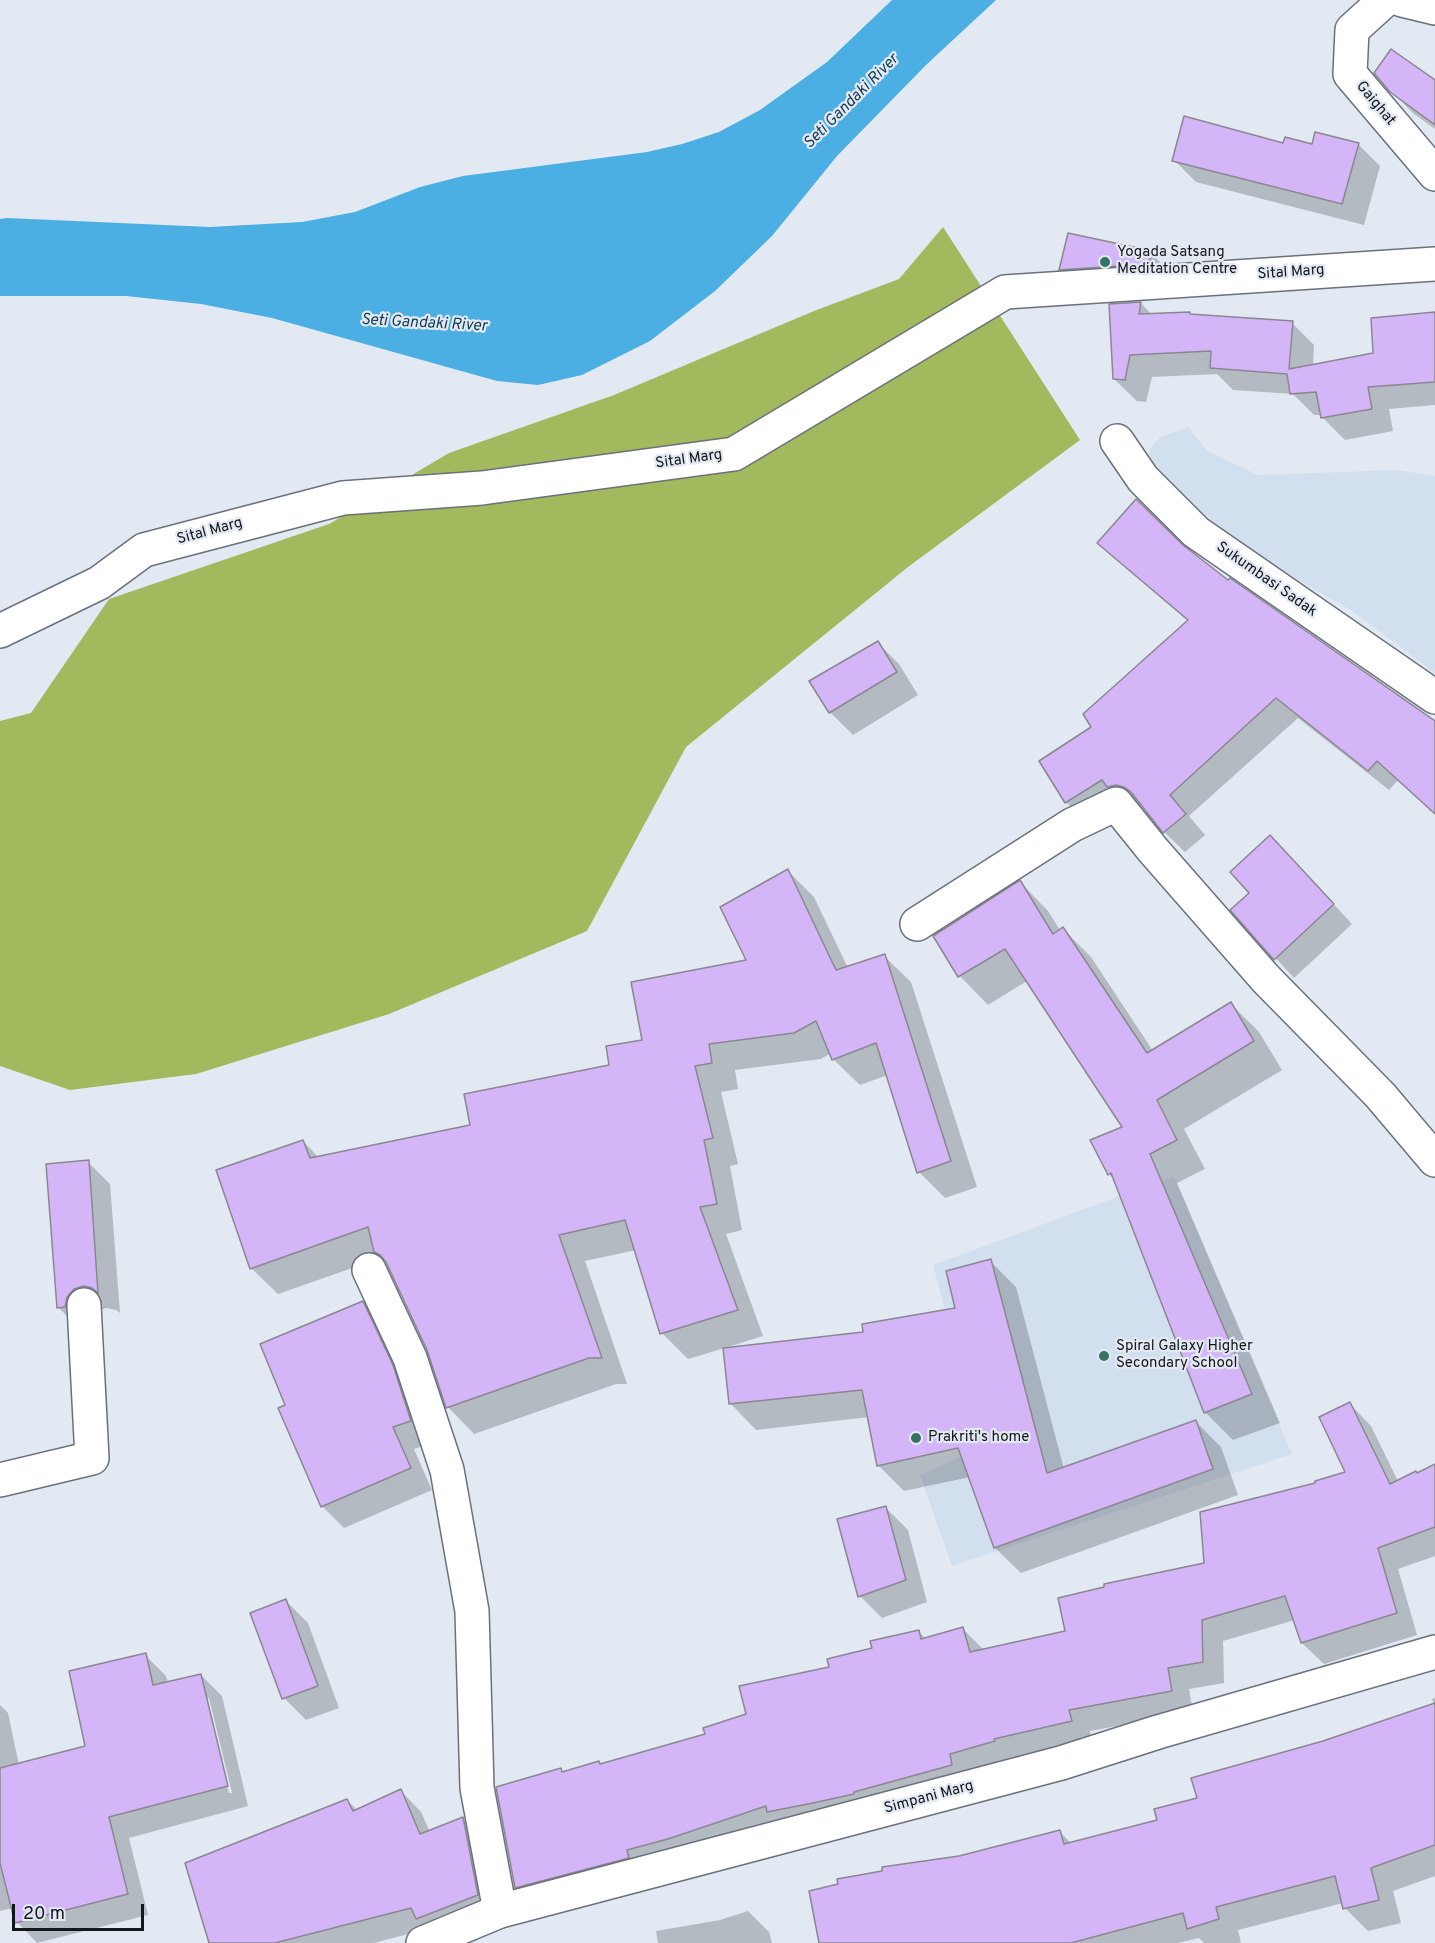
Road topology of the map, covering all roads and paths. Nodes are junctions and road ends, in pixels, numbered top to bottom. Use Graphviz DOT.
graph roads {
  1 [pos="1385,0"];
  2 [pos="1402,0"];
  3 [pos="1435,8"];
  4 [pos="1435,174"];
  5 [pos="1435,264"];
  6 [pos="1117,441"];
  7 [pos="0,631"];
  8 [pos="1435,697"];
  9 [pos="917,924"];
  10 [pos="1435,1160"];
  11 [pos="369,1270"];
  12 [pos="84,1305"];
  13 [pos="0,1480"];
  14 [pos="1435,1652"];
  15 [pos="500,1911"];
  16 [pos="423,1943"];
  1 -- 4 [label="street, Gaighat"];
  2 -- 3 [label="street"];
  5 -- 7 [label="street, Sital Marg"];
  6 -- 8 [label="street, Sukumbasi Sadak"];
  9 -- 10 [label="street"];
  11 -- 15 [label="street"];
  12 -- 13 [label="street"];
  14 -- 15 [label="street, Simpani Marg"];
  15 -- 16 [label="street, Simpani Marg"];
}
